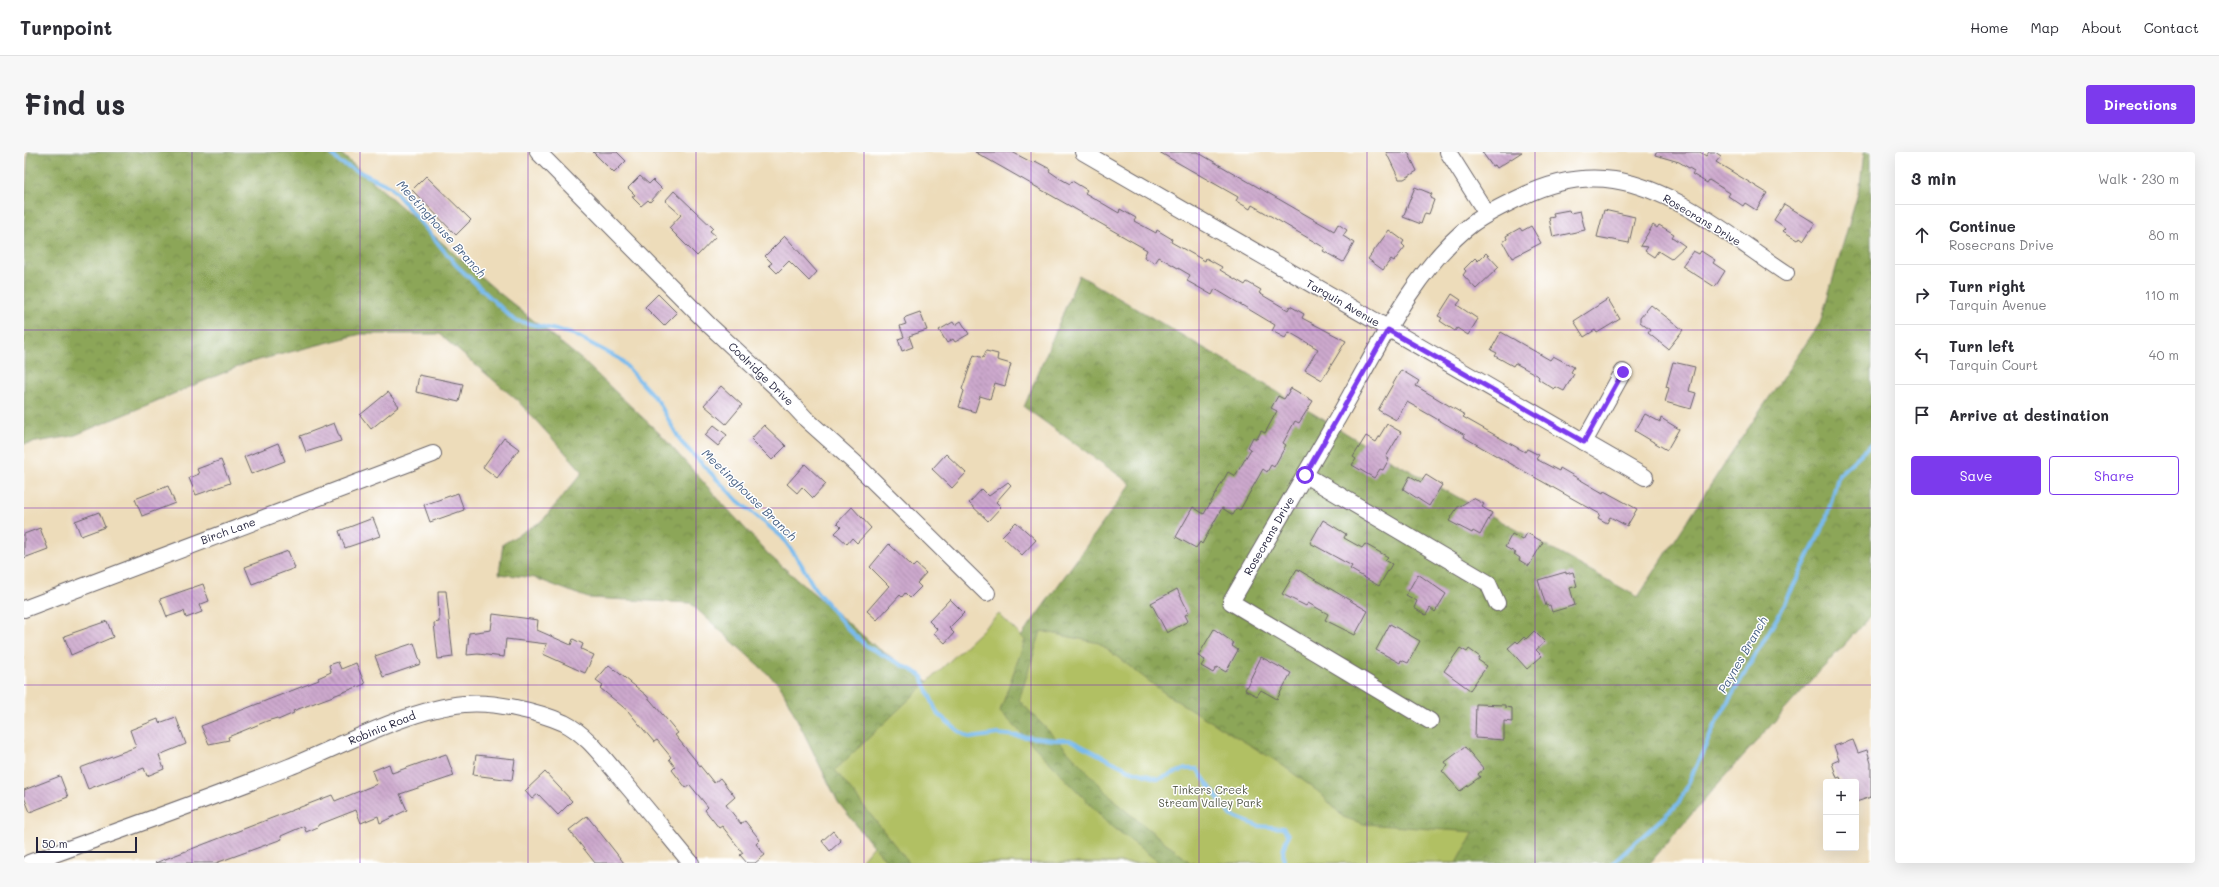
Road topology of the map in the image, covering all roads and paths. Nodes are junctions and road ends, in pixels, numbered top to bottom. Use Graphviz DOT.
graph roads {
  1 [pos="538,152"];
  2 [pos="1082,152"];
  3 [pos="1448,152"];
  4 [pos="1487,214"];
  5 [pos="1786,273"];
  6 [pos="1388,330"];
  7 [pos="1623,372"];
  8 [pos="1584,442"];
  9 [pos="433,454"];
  10 [pos="1305,475"];
  11 [pos="1645,477"];
  12 [pos="987,593"];
  13 [pos="1497,603"];
  14 [pos="24,609"];
  15 [pos="1430,721"];
  16 [pos="30,863"];
  17 [pos="691,863"];
  1 -- 12 [label="street, Coolridge Drive"];
  2 -- 6 [label="street, Tarquin Avenue"];
  3 -- 4 [label="street"];
  4 -- 5 [label="street, Rosecrans Drive"];
  4 -- 6 [label="street, Rosecrans Drive"];
  6 -- 8 [label="street, Tarquin Avenue"];
  6 -- 10 [label="street, Rosecrans Drive"];
  7 -- 8 [label="street"];
  8 -- 11 [label="street, Tarquin Avenue"];
  9 -- 14 [label="street, Birch Lane"];
  10 -- 13 [label="street"];
  10 -- 15 [label="street, Rosecrans Drive"];
  16 -- 17 [label="street, Robinia Road"];
}
